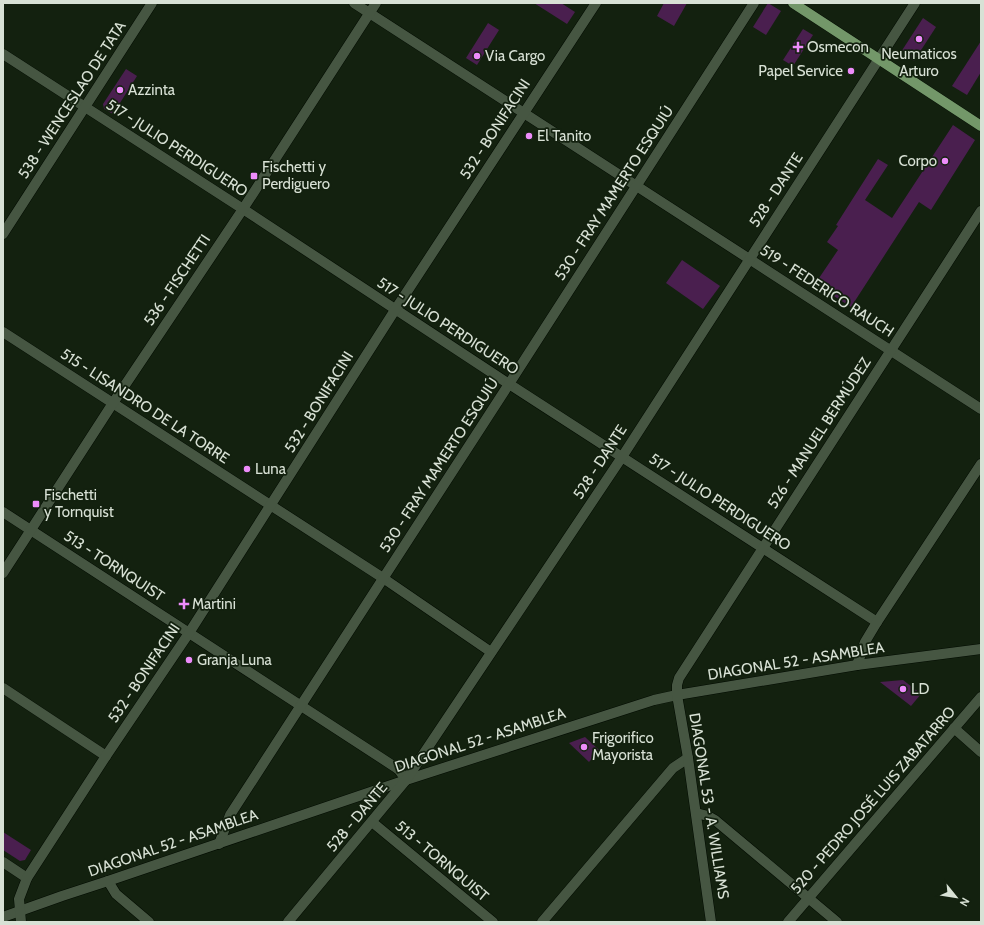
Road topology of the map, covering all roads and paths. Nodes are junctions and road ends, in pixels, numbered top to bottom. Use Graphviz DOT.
graph roads {
  1 [pos="152,3"];
  2 [pos="354,3"];
  3 [pos="376,3"];
  4 [pos="596,3"];
  5 [pos="754,3"];
  6 [pos="793,3"];
  7 [pos="915,3"];
  8 [pos="369,13"];
  9 [pos="3,54"];
  10 [pos="879,59"];
  11 [pos="86,107"];
  12 [pos="524,113"];
  13 [pos="981,126"];
  14 [pos="637,186"];
  15 [pos="243,209"];
  16 [pos="981,211"];
  17 [pos="3,234"];
  18 [pos="749,259"];
  19 [pos="395,310"];
  20 [pos="3,332"];
  21 [pos="890,350"];
  22 [pos="509,384"];
  23 [pos="113,403"];
  24 [pos="981,408"];
  25 [pos="622,457"];
  26 [pos="981,464"];
  27 [pos="271,506"];
  28 [pos="3,512"];
  29 [pos="31,530"];
  30 [pos="763,548"];
  31 [pos="3,573"];
  32 [pos="382,578"];
  33 [pos="877,622"];
  34 [pos="189,633"];
  35 [pos="981,649"];
  36 [pos="491,652"];
  37 [pos="857,665"];
  38 [pos="3,688"];
  39 [pos="677,695"];
  40 [pos="981,697"];
  41 [pos="301,706"];
  42 [pos="954,728"];
  43 [pos="981,752"];
  44 [pos="106,756"];
  45 [pos="688,758"];
  46 [pos="406,780"];
  47 [pos="696,813"];
  48 [pos="372,822"];
  49 [pos="219,844"];
  50 [pos="3,862"];
  51 [pos="27,878"];
  52 [pos="108,881"];
  53 [pos="809,898"];
  54 [pos="3,917"];
  55 [pos="20,917"];
  56 [pos="149,922"];
  57 [pos="288,922"];
  58 [pos="493,922"];
  59 [pos="542,922"];
  60 [pos="711,922"];
  61 [pos="788,922"];
  62 [pos="837,922"];
  1 -- 11 [label="street, 538 - WENCESLAO DE TATA"];
  2 -- 8 [label="street, 519 - FEDERICO RAUCH"];
  3 -- 8 [label="street, 536 - FISCHETTI"];
  4 -- 12 [label="street, 532 - BONIFACINI"];
  5 -- 14 [label="street, 530 - FRAY MAMERTO ESQUIÚ"];
  6 -- 10 [label="main road"];
  7 -- 10 [label="street, 528 - DANTE"];
  8 -- 12 [label="street, 519 - FEDERICO RAUCH"];
  8 -- 15 [label="street, 536 - FISCHETTI"];
  9 -- 11 [label="street, 517 - JULIO PERDIGUERO"];
  10 -- 13 [label="main road"];
  10 -- 18 [label="street, 528 - DANTE"];
  11 -- 15 [label="street, 517 - JULIO PERDIGUERO"];
  11 -- 17 [label="street, 538 - WENCESLAO DE TATA"];
  12 -- 14 [label="street, 519 - FEDERICO RAUCH"];
  12 -- 19 [label="street, 532 - BONIFACINI"];
  14 -- 18 [label="street, 519 - FEDERICO RAUCH"];
  14 -- 22 [label="street, 530 - FRAY MAMERTO ESQUIÚ"];
  15 -- 19 [label="street, 517 - JULIO PERDIGUERO"];
  15 -- 23 [label="street, 536 - FISCHETTI"];
  16 -- 21 [label="street, 526 - MANUEL BERMÚDEZ"];
  18 -- 21 [label="street, 519 - FEDERICO RAUCH"];
  18 -- 25 [label="street, 528 - DANTE"];
  19 -- 22 [label="street, 517 - JULIO PERDIGUERO"];
  19 -- 27 [label="street, 532 - BONIFACINI"];
  20 -- 23 [label="street, 515 - LISANDRO DE LA TORRE"];
  21 -- 24 [label="street, 519 - FEDERICO RAUCH"];
  21 -- 30 [label="street, 526 - MANUEL BERMÚDEZ"];
  22 -- 25 [label="street, 517 - JULIO PERDIGUERO"];
  22 -- 32 [label="street, 530 - FRAY MAMERTO ESQUIÚ"];
  23 -- 27 [label="street, 515 - LISANDRO DE LA TORRE"];
  23 -- 29 [label="street, 536 - FISCHETTI"];
  25 -- 30 [label="street, 517 - JULIO PERDIGUERO"];
  25 -- 36 [label="street, 528 - DANTE"];
  26 -- 33 [label="street"];
  27 -- 32 [label="street, 515 - LISANDRO DE LA TORRE"];
  27 -- 34 [label="street, 532 - BONIFACINI"];
  28 -- 29 [label="street, 513 - TORNQUIST"];
  29 -- 31 [label="street, 536 - FISCHETTI"];
  29 -- 34 [label="street, 513 - TORNQUIST"];
  30 -- 33 [label="street, 517 - JULIO PERDIGUERO"];
  30 -- 39 [label="street, 526 - MANUEL BERMÚDEZ"];
  32 -- 36 [label="street, 515 - LISANDRO DE LA TORRE"];
  32 -- 41 [label="street, 530 - FRAY MAMERTO ESQUIÚ"];
  33 -- 37 [label="street"];
  34 -- 41 [label="street, 513 - TORNQUIST"];
  34 -- 44 [label="street, 532 - BONIFACINI"];
  35 -- 37 [label="street, DIAGONAL 52 - ASAMBLEA"];
  36 -- 46 [label="street, 528 - DANTE"];
  37 -- 39 [label="street, DIAGONAL 52 - ASAMBLEA"];
  38 -- 44 [label="street"];
  39 -- 45 [label="street, DIAGONAL 53 - A. WILLIAMS"];
  39 -- 46 [label="street, DIAGONAL 52 - ASAMBLEA"];
  40 -- 42 [label="street, 520 - PEDRO JOSÉ LUIS ZABATARRO"];
  41 -- 46 [label="street, 513 - TORNQUIST"];
  41 -- 49 [label="street, 530 - FRAY MAMERTO ESQUIÚ"];
  42 -- 43 [label="street"];
  42 -- 53 [label="street, 520 - PEDRO JOSÉ LUIS ZABATARRO"];
  44 -- 51 [label="street, 532 - BONIFACINI"];
  45 -- 47 [label="street, DIAGONAL 53 - A. WILLIAMS"];
  45 -- 59 [label="street"];
  46 -- 48 [label="street, 528 - DANTE"];
  46 -- 49 [label="street, DIAGONAL 52 - ASAMBLEA"];
  47 -- 53 [label="street"];
  47 -- 60 [label="street, DIAGONAL 53 - A. WILLIAMS"];
  48 -- 57 [label="street, 528 - DANTE"];
  48 -- 58 [label="street, 513 - TORNQUIST"];
  49 -- 52 [label="street, DIAGONAL 52 - ASAMBLEA"];
  50 -- 51 [label="street"];
  51 -- 55 [label="street, 532 - BONIFACINI"];
  52 -- 55 [label="street, DIAGONAL 52 - ASAMBLEA"];
  52 -- 56 [label="street"];
  53 -- 61 [label="street, 520 - PEDRO JOSÉ LUIS ZABATARRO"];
  53 -- 62 [label="street"];
  54 -- 55 [label="street, DIAGONAL 52 - ASAMBLEA"];
}
